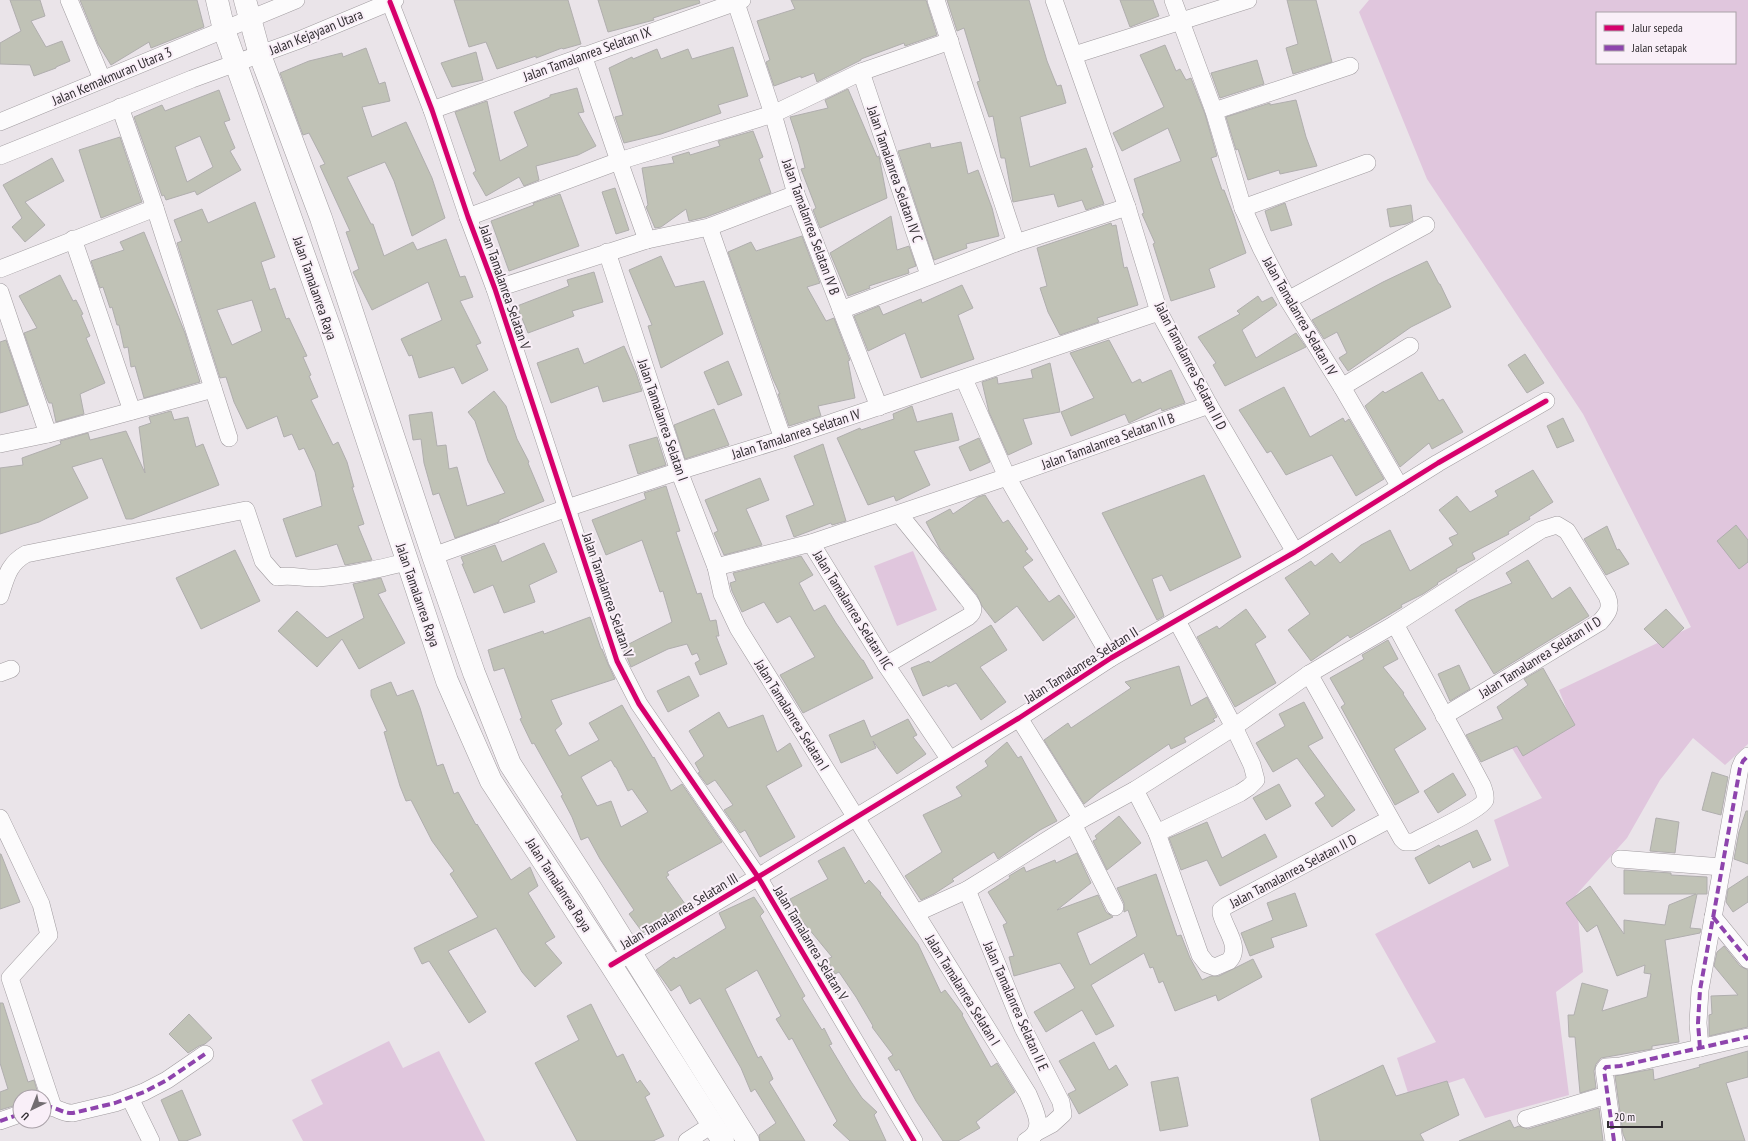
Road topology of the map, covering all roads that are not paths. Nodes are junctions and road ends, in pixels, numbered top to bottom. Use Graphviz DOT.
graph roads {
  1 [pos="69,0"];
  2 [pos="217,0"];
  3 [pos="296,0"];
  4 [pos="936,0"];
  5 [pos="1054,0"];
  6 [pos="1173,0"];
  7 [pos="1248,0"];
  8 [pos="393,1"];
  9 [pos="738,1"];
  10 [pos="247,10"];
  11 [pos="1180,21"];
  12 [pos="224,30"];
  13 [pos="950,41"];
  14 [pos="260,55"];
  15 [pos="583,55"];
  16 [pos="1074,55"];
  17 [pos="237,63"];
  18 [pos="1350,66"];
  19 [pos="861,72"];
  20 [pos="102,79"];
  21 [pos="120,107"];
  22 [pos="432,110"];
  23 [pos="1214,111"];
  24 [pos="773,114"];
  25 [pos="0,122"];
  26 [pos="0,156"];
  27 [pos="620,161"];
  28 [pos="1367,163"];
  29 [pos="796,194"];
  30 [pos="1128,207"];
  31 [pos="155,208"];
  32 [pos="1244,208"];
  33 [pos="468,217"];
  34 [pos="1426,224"];
  35 [pos="709,227"];
  36 [pos="73,239"];
  37 [pos="647,240"];
  38 [pos="1016,243"];
  39 [pos="607,252"];
  40 [pos="0,270"];
  41 [pos="930,275"];
  42 [pos="495,289"];
  43 [pos="0,292"];
  44 [pos="1288,300"];
  45 [pos="841,310"];
  46 [pos="1159,312"];
  47 [pos="359,330"];
  48 [pos="333,337"];
  49 [pos="1410,346"];
  50 [pos="964,379"];
  51 [pos="1342,387"];
  52 [pos="213,389"];
  53 [pos="1546,401"];
  54 [pos="1209,405"];
  55 [pos="879,407"];
  56 [pos="132,411"];
  57 [pos="48,434"];
  58 [pos="229,438"];
  59 [pos="783,439"];
  60 [pos="0,444"];
  61 [pos="679,471"];
  62 [pos="1007,477"];
  63 [pos="1400,487"];
  64 [pos="566,508"];
  65 [pos="899,514"];
  66 [pos="811,543"];
  67 [pos="1295,552"];
  68 [pos="433,556"];
  69 [pos="407,562"];
  70 [pos="716,566"];
  71 [pos="0,596"];
  72 [pos="1177,621"];
  73 [pos="1395,624"];
  74 [pos="1112,658"];
  75 [pos="886,665"];
  76 [pos="1309,674"];
  77 [pos="1444,716"];
  78 [pos="1019,718"];
  79 [pos="1234,727"];
  80 [pos="1748,756"];
  81 [pos="950,760"];
  82 [pos="1135,790"];
  83 [pos="856,816"];
  84 [pos="0,818"];
  85 [pos="1390,819"];
  86 [pos="1078,822"];
  87 [pos="1157,834"];
  88 [pos="1620,859"];
  89 [pos="1722,867"];
  90 [pos="758,878"];
  91 [pos="967,890"];
  92 [pos="1115,907"];
  93 [pos="916,914"];
  94 [pos="1713,917"];
  95 [pos="630,953"];
  96 [pos="1748,960"];
  97 [pos="611,965"];
  98 [pos="1748,1037"];
  99 [pos="1700,1048"];
  100 [pos="205,1054"];
  101 [pos="44,1089"];
  102 [pos="1607,1095"];
  103 [pos="130,1098"];
  104 [pos="52,1108"];
  105 [pos="12,1117"];
  106 [pos="1526,1118"];
  107 [pos="0,1121"];
  108 [pos="718,1132"];
  109 [pos="1032,1136"];
  110 [pos="691,1140"];
  111 [pos="151,1141"];
  112 [pos="748,1141"];
  113 [pos="914,1141"];
  114 [pos="1614,1141"];
  1 -- 20 [label="street"];
  2 -- 12 [label="main road, Jalan Tamalanrea Raya"];
  3 -- 10 [label="street"];
  4 -- 13 [label="street"];
  5 -- 16 [label="street, Jalan Tamalanrea Selatan II D"];
  6 -- 11 [label="street, Jalan Tamalanrea Selatan IV"];
  7 -- 11 [label="street"];
  8 -- 14 [label="street, Jalan Kejayaan Utara"];
  8 -- 22 [label="street, Jalan Tamalanrea Selatan V"];
  9 -- 15 [label="street, Jalan Tamalanrea Selatan IX"];
  9 -- 24 [label="street, Jalan Tamalanrea Selatan IV B"];
  10 -- 12 [label="street"];
  10 -- 14 [label="main road, Jalan Tamalanrea Raya"];
  11 -- 16 [label="street"];
  11 -- 23 [label="street, Jalan Tamalanrea Selatan IV"];
  12 -- 17 [label="main road, Jalan Tamalanrea Raya"];
  12 -- 20 [label="street, Jalan Kemakmuran Utara 3"];
  13 -- 19 [label="street"];
  13 -- 38 [label="street"];
  14 -- 17 [label="street, Jalan Kejayaan Utara"];
  14 -- 47 [label="main road, Jalan Tamalanrea Raya"];
  15 -- 22 [label="street, Jalan Tamalanrea Selatan IX"];
  15 -- 27 [label="street"];
  16 -- 30 [label="street, Jalan Tamalanrea Selatan II D"];
  17 -- 21 [label="street, Jalan Kejayaan Utara"];
  17 -- 48 [label="main road, Jalan Tamalanrea Raya"];
  18 -- 23 [label="street"];
  19 -- 24 [label="street"];
  19 -- 41 [label="street, Jalan Tamalanrea Selatan IV C"];
  20 -- 25 [label="street, Jalan Kemakmuran Utara 3"];
  21 -- 26 [label="street, Jalan Kejayaan Utara"];
  21 -- 31 [label="street"];
  22 -- 33 [label="street, Jalan Tamalanrea Selatan V"];
  23 -- 32 [label="street, Jalan Tamalanrea Selatan IV"];
  24 -- 27 [label="street, Jalan Tamalanrea Selatan V"];
  24 -- 29 [label="street, Jalan Tamalanrea Selatan IV B"];
  27 -- 33 [label="street, Jalan Tamalanrea Selatan V"];
  27 -- 37 [label="street"];
  28 -- 32 [label="street"];
  29 -- 35 [label="street"];
  29 -- 45 [label="street, Jalan Tamalanrea Selatan IV B"];
  30 -- 38 [label="street"];
  30 -- 46 [label="street, Jalan Tamalanrea Selatan II D"];
  31 -- 36 [label="street"];
  31 -- 52 [label="street"];
  32 -- 44 [label="street, Jalan Tamalanrea Selatan IV"];
  33 -- 42 [label="street, Jalan Tamalanrea Selatan V"];
  34 -- 44 [label="street"];
  35 -- 37 [label="street"];
  35 -- 59 [label="street"];
  36 -- 40 [label="street"];
  36 -- 56 [label="street"];
  37 -- 39 [label="street"];
  38 -- 41 [label="street"];
  39 -- 42 [label="street"];
  39 -- 61 [label="street, Jalan Tamalanrea Selatan I"];
  41 -- 45 [label="street"];
  42 -- 64 [label="street, Jalan Tamalanrea Selatan V"];
  43 -- 57 [label="street"];
  44 -- 51 [label="street, Jalan Tamalanrea Selatan IV"];
  45 -- 55 [label="street, Jalan Tamalanrea Selatan IV B"];
  46 -- 50 [label="street, Jalan Tamalanrea Selatan IV"];
  46 -- 54 [label="street, Jalan Tamalanrea Selatan II D"];
  47 -- 48 [label="main road"];
  47 -- 68 [label="main road, Jalan Tamalanrea Raya"];
  48 -- 69 [label="main road, Jalan Tamalanrea Raya"];
  49 -- 51 [label="street"];
  50 -- 55 [label="street, Jalan Tamalanrea Selatan IV"];
  50 -- 62 [label="street"];
  51 -- 63 [label="street, Jalan Tamalanrea Selatan IV"];
  52 -- 56 [label="street"];
  52 -- 58 [label="street"];
  53 -- 63 [label="street, Jalan Tamalanrea Selatan II"];
  54 -- 62 [label="street, Jalan Tamalanrea Selatan II B"];
  54 -- 67 [label="street, Jalan Tamalanrea Selatan II D"];
  55 -- 59 [label="street, Jalan Tamalanrea Selatan IV"];
  56 -- 57 [label="street"];
  57 -- 60 [label="street"];
  59 -- 61 [label="street, Jalan Tamalanrea Selatan IV"];
  61 -- 64 [label="street, Jalan Tamalanrea Selatan IV"];
  61 -- 70 [label="street, Jalan Tamalanrea Selatan I"];
  62 -- 65 [label="street, Jalan Tamalanrea Selatan II B"];
  62 -- 74 [label="street"];
  63 -- 67 [label="street, Jalan Tamalanrea Selatan II"];
  64 -- 68 [label="street, Jalan Tamalanrea Selatan IV"];
  64 -- 90 [label="street, Jalan Tamalanrea Selatan V"];
  65 -- 66 [label="street, Jalan Tamalanrea Selatan II B"];
  65 -- 75 [label="street"];
  66 -- 70 [label="street, Jalan Tamalanrea Selatan IIC"];
  66 -- 75 [label="street, Jalan Tamalanrea Selatan IIC"];
  67 -- 72 [label="street, Jalan Tamalanrea Selatan II"];
  68 -- 95 [label="main road, Jalan Tamalanrea Raya"];
  69 -- 71 [label="street"];
  69 -- 97 [label="main road, Jalan Tamalanrea Raya"];
  70 -- 83 [label="street, Jalan Tamalanrea Selatan I"];
  72 -- 74 [label="street, Jalan Tamalanrea Selatan II"];
  72 -- 79 [label="street"];
  73 -- 76 [label="street, Jalan Tamalanrea Selatan II D"];
  73 -- 77 [label="street"];
  73 -- 77 [label="street, Jalan Tamalanrea Selatan II D"];
  74 -- 78 [label="street, Jalan Tamalanrea Selatan II"];
  75 -- 81 [label="street, Jalan Tamalanrea Selatan IIC"];
  76 -- 79 [label="street, Jalan Tamalanrea Selatan II D"];
  76 -- 85 [label="street"];
  77 -- 85 [label="street"];
  78 -- 81 [label="street, Jalan Tamalanrea Selatan II"];
  78 -- 86 [label="street"];
  79 -- 82 [label="street, Jalan Tamalanrea Selatan II D"];
  79 -- 87 [label="street"];
  80 -- 89 [label="street"];
  81 -- 83 [label="street, Jalan Tamalanrea Selatan II"];
  82 -- 86 [label="street, Jalan Tamalanrea Selatan II D"];
  82 -- 87 [label="street, Jalan Tamalanrea Selatan II D"];
  83 -- 90 [label="street, Jalan Tamalanrea Selatan II"];
  83 -- 93 [label="street, Jalan Tamalanrea Selatan I"];
  84 -- 101 [label="street"];
  85 -- 87 [label="street, Jalan Tamalanrea Selatan II D"];
  86 -- 91 [label="street, Jalan Tamalanrea Selatan II D"];
  86 -- 92 [label="street"];
  88 -- 89 [label="street"];
  89 -- 94 [label="street"];
  90 -- 95 [label="street, Jalan Tamalanrea Selatan III"];
  90 -- 113 [label="street, Jalan Tamalanrea Selatan V"];
  91 -- 93 [label="street, Jalan Tamalanrea Selatan II D"];
  91 -- 109 [label="street, Jalan Tamalanrea Selatan II E"];
  93 -- 109 [label="street, Jalan Tamalanrea Selatan I"];
  94 -- 96 [label="street"];
  94 -- 99 [label="street"];
  95 -- 97 [label="street, Jalan Tamalanrea Selatan III"];
  95 -- 112 [label="main road, Jalan Tamalanrea Raya"];
  97 -- 108 [label="main road, Jalan Tamalanrea Raya"];
  98 -- 99 [label="street"];
  99 -- 102 [label="street"];
  100 -- 103 [label="street"];
  102 -- 106 [label="street"];
  102 -- 114 [label="street"];
  103 -- 104 [label="street"];
  103 -- 111 [label="street"];
  105 -- 107 [label="street"];
  108 -- 110 [label="street"];
}
